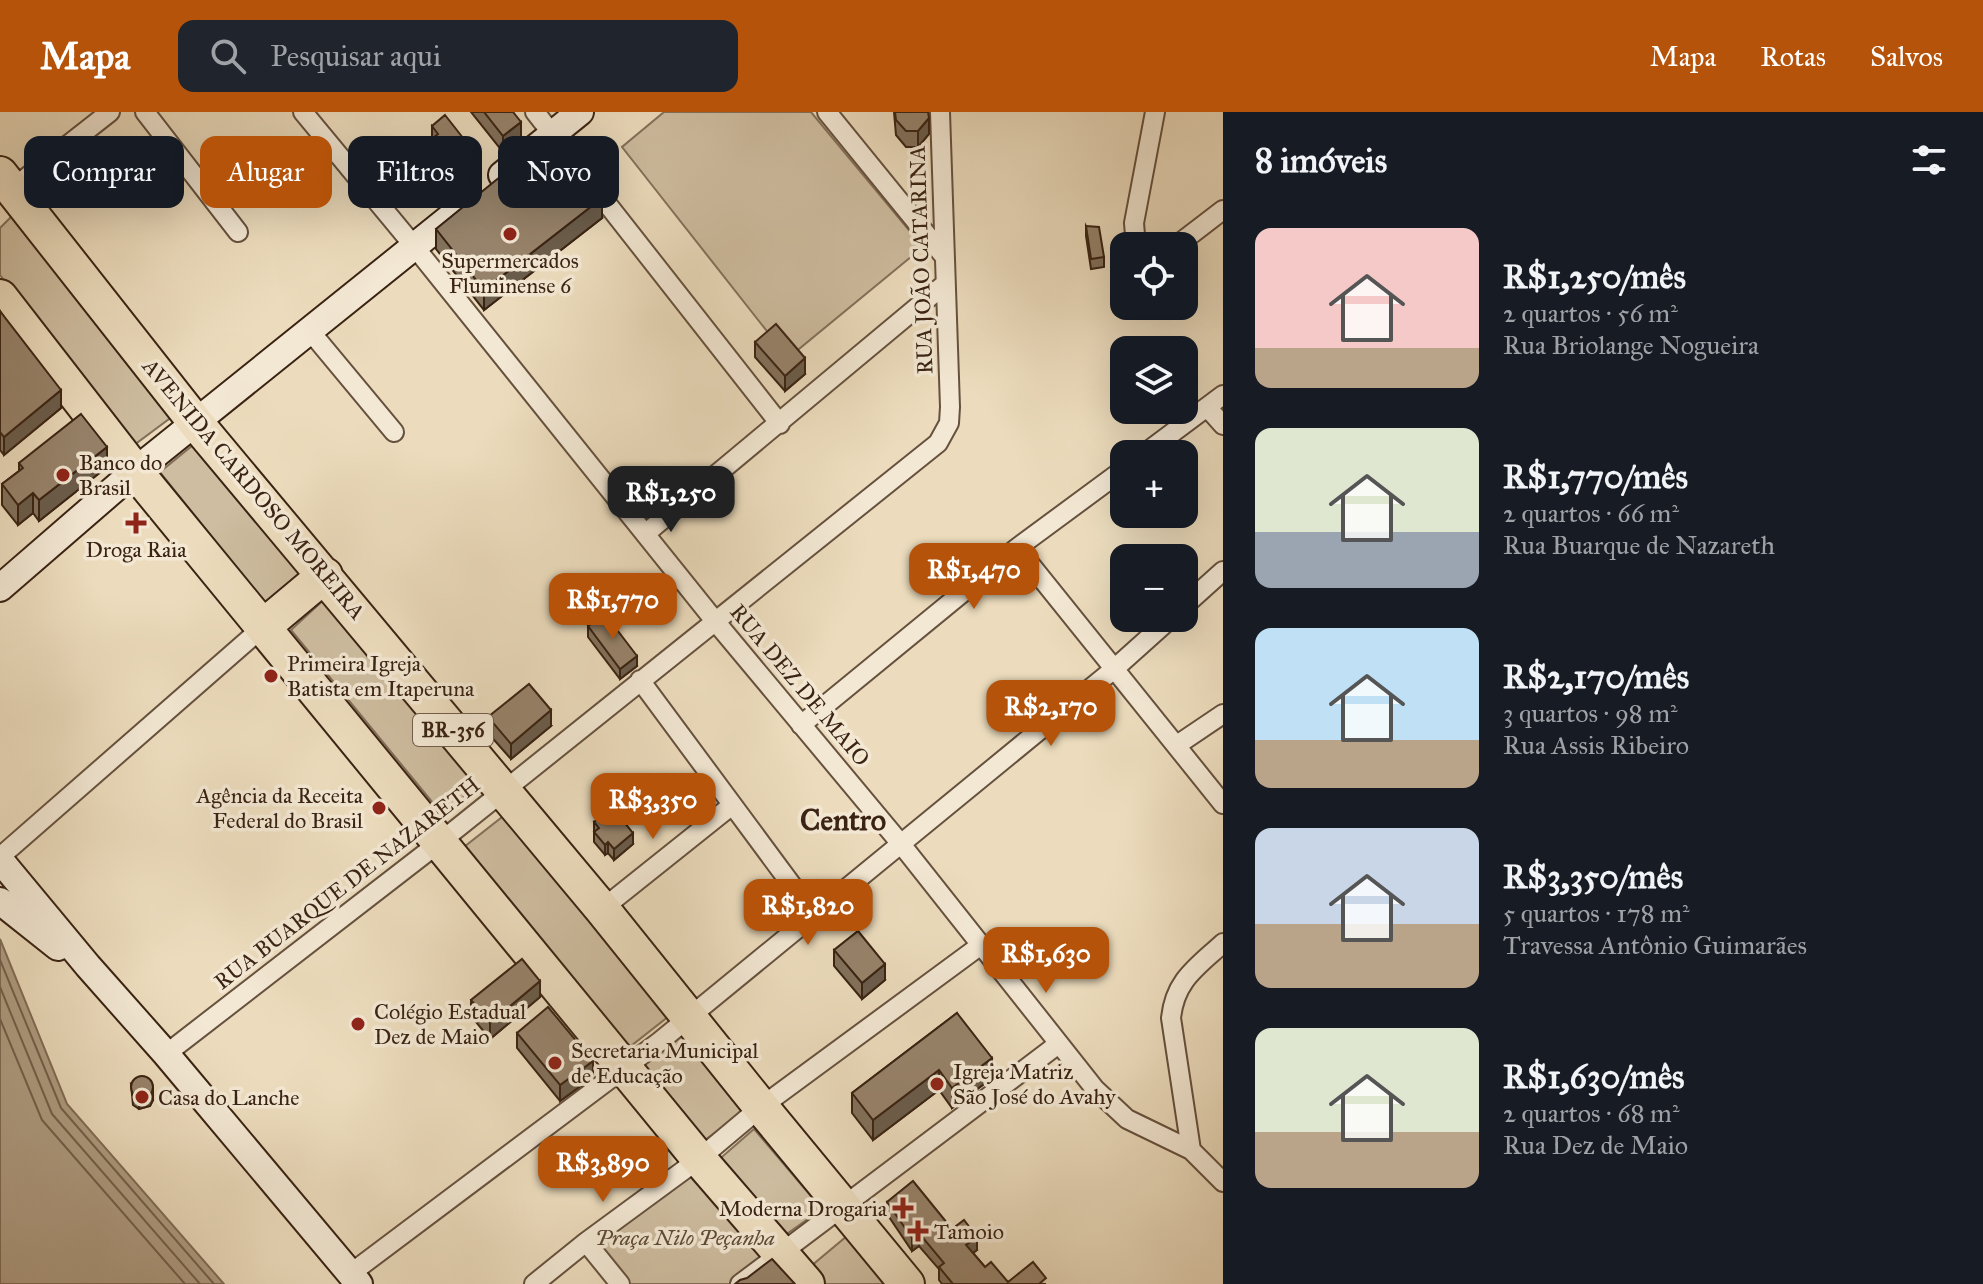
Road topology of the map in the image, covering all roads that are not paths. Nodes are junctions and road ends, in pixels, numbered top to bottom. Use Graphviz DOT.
graph roads {
  1 [pos="110,112"];
  2 [pos="145,112"];
  3 [pos="303,112"];
  4 [pos="535,112"];
  5 [pos="580,112"];
  6 [pos="940,112"];
  7 [pos="1155,112"];
  8 [pos="832,114"];
  9 [pos="553,134"];
  10 [pos="4,187"];
  11 [pos="1223,210"];
  12 [pos="238,232"];
  13 [pos="1135,232"];
  14 [pos="1194,232"];
  15 [pos="414,246"];
  16 [pos="944,256"];
  17 [pos="945,284"];
  18 [pos="0,297"];
  19 [pos="310,331"];
  20 [pos="1223,395"];
  21 [pos="950,407"];
  22 [pos="1207,407"];
  23 [pos="196,423"];
  24 [pos="780,424"];
  25 [pos="1223,425"];
  26 [pos="394,432"];
  27 [pos="1163,440"];
  28 [pos="135,471"];
  29 [pos="1110,479"];
  30 [pos="645,534"];
  31 [pos="1017,548"];
  32 [pos="1223,571"];
  33 [pos="325,575"];
  34 [pos="0,588"];
  35 [pos="1198,593"];
  36 [pos="715,621"];
  37 [pos="263,627"];
  38 [pos="1155,632"];
  39 [pos="1113,670"];
  40 [pos="640,680"];
  41 [pos="1223,714"];
  42 [pos="801,725"];
  43 [pos="1177,745"];
  44 [pos="503,790"];
  45 [pos="1223,804"];
  46 [pos="731,806"];
  47 [pos="440,842"];
  48 [pos="901,844"];
  49 [pos="0,858"];
  50 [pos="0,901"];
  51 [pos="602,909"];
  52 [pos="814,915"];
  53 [pos="1223,943"];
  54 [pos="981,945"];
  55 [pos="88,966"];
  56 [pos="689,1018"];
  57 [pos="1057,1045"];
  58 [pos="166,1054"];
  59 [pos="625,1069"];
  60 [pos="761,1107"];
  61 [pos="1191,1150"];
  62 [pos="699,1159"];
  63 [pos="1223,1182"];
  64 [pos="843,1205"];
  65 [pos="586,1242"];
  66 [pos="781,1253"];
  67 [pos="354,1279"];
  68 [pos="534,1284"];
  69 [pos="620,1284"];
  70 [pos="740,1284"];
  71 [pos="807,1284"];
  72 [pos="907,1284"];
  1 -- 10 [label="street"];
  2 -- 12 [label="street"];
  3 -- 15 [label="street, RUA DEZ DE MAIO"];
  4 -- 9 [label="street"];
  5 -- 9 [label="street"];
  6 -- 16 [label="street, RUA JOÃO CATARINA"];
  7 -- 13 [label="street"];
  8 -- 16 [label="street"];
  9 -- 15 [label="street"];
  9 -- 24 [label="street"];
  10 -- 23 [label="highway, AVENIDA CARDOSO MOREIRA / BR-356"];
  11 -- 14 [label="street"];
  15 -- 19 [label="street"];
  15 -- 30 [label="street, RUA DEZ DE MAIO"];
  16 -- 17 [label="street, RUA JOÃO CATARINA"];
  17 -- 21 [label="street, RUA JOÃO CATARINA"];
  17 -- 24 [label="street"];
  18 -- 28 [label="highway"];
  19 -- 23 [label="street"];
  19 -- 26 [label="street"];
  20 -- 22 [label="street"];
  21 -- 36 [label="street, RUA BUARQUE DE NAZARETH"];
  22 -- 25 [label="street"];
  22 -- 27 [label="street"];
  23 -- 28 [label="street"];
  23 -- 33 [label="highway, AVENIDA CARDOSO MOREIRA / BR-356"];
  24 -- 30 [label="street"];
  28 -- 34 [label="street"];
  28 -- 37 [label="highway"];
  29 -- 31 [label="street"];
  30 -- 36 [label="street, RUA DEZ DE MAIO"];
  31 -- 39 [label="street"];
  31 -- 42 [label="street"];
  32 -- 35 [label="street"];
  33 -- 37 [label="highway"];
  33 -- 44 [label="highway, AVENIDA CARDOSO MOREIRA / BR-356"];
  36 -- 40 [label="street, RUA BUARQUE DE NAZARETH"];
  36 -- 42 [label="street, RUA DEZ DE MAIO"];
  37 -- 47 [label="highway"];
  37 -- 49 [label="street"];
  38 -- 39 [label="street"];
  39 -- 43 [label="street"];
  39 -- 48 [label="street"];
  40 -- 44 [label="street, RUA BUARQUE DE NAZARETH"];
  40 -- 46 [label="street"];
  41 -- 43 [label="street"];
  42 -- 48 [label="street, RUA DEZ DE MAIO"];
  43 -- 45 [label="street"];
  44 -- 47 [label="street, RUA BUARQUE DE NAZARETH"];
  44 -- 51 [label="highway, AVENIDA CARDOSO MOREIRA / BR-356"];
  46 -- 51 [label="street"];
  46 -- 52 [label="street"];
  47 -- 58 [label="street, RUA BUARQUE DE NAZARETH"];
  47 -- 59 [label="highway"];
  48 -- 52 [label="street"];
  48 -- 54 [label="street, RUA DEZ DE MAIO"];
  49 -- 55 [label="street"];
  50 -- 55 [label="street"];
  51 -- 56 [label="highway, AVENIDA CARDOSO MOREIRA / BR-356"];
  52 -- 56 [label="street"];
  53 -- 61 [label="street"];
  54 -- 57 [label="street, RUA DEZ DE MAIO"];
  54 -- 60 [label="street"];
  55 -- 58 [label="street"];
  56 -- 59 [label="street"];
  56 -- 60 [label="highway, AVENIDA CARDOSO MOREIRA / BR-356"];
  57 -- 61 [label="street, RUA DEZ DE MAIO"];
  57 -- 64 [label="street"];
  58 -- 67 [label="street"];
  59 -- 62 [label="highway"];
  59 -- 67 [label="street"];
  60 -- 62 [label="street"];
  60 -- 64 [label="highway, AVENIDA CARDOSO MOREIRA / BR-356"];
  61 -- 63 [label="street, RUA DEZ DE MAIO"];
  62 -- 65 [label="street"];
  62 -- 66 [label="highway"];
  64 -- 66 [label="street"];
  64 -- 72 [label="highway, AVENIDA CARDOSO MOREIRA / BR-356"];
  65 -- 68 [label="street"];
  65 -- 69 [label="street"];
  66 -- 70 [label="street"];
  66 -- 71 [label="highway"];
}
